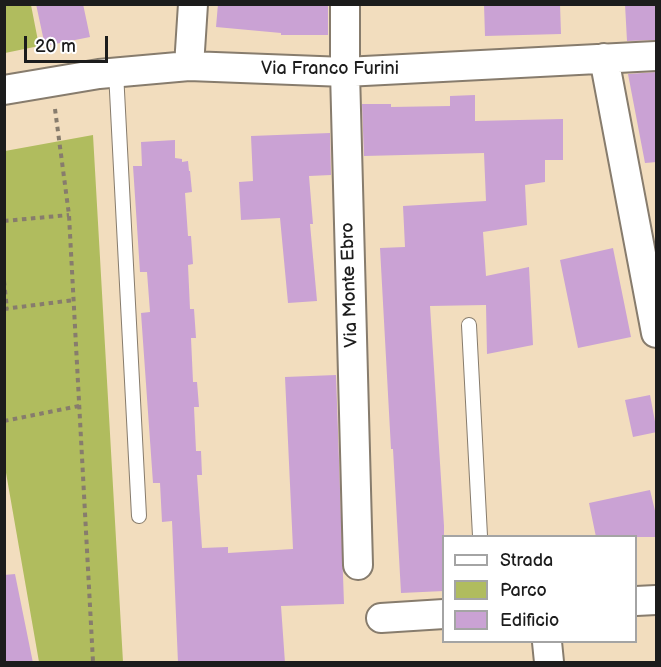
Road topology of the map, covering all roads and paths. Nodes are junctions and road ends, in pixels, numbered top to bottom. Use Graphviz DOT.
graph roads {
  1 [pos="193,4"];
  2 [pos="345,4"];
  3 [pos="657,56"];
  4 [pos="604,58"];
  5 [pos="189,66"];
  6 [pos="116,72"];
  7 [pos="345,72"];
  8 [pos="52,81"];
  9 [pos="4,90"];
  10 [pos="69,215"];
  11 [pos="4,221"];
  12 [pos="4,281"];
  13 [pos="74,300"];
  14 [pos="6,309"];
  15 [pos="469,326"];
  16 [pos="657,333"];
  17 [pos="79,406"];
  18 [pos="4,421"];
  19 [pos="139,516"];
  20 [pos="480,535"];
  21 [pos="358,565"];
  22 [pos="657,600"];
  23 [pos="637,602"];
  24 [pos="442,614"];
  25 [pos="381,618"];
  26 [pos="547,643"];
  27 [pos="93,663"];
  28 [pos="549,663"];
  1 -- 5 [label="street"];
  2 -- 7 [label="street, Via Monte Ebro"];
  3 -- 4 [label="street, Via Franco Furini"];
  4 -- 7 [label="street, Via Franco Furini"];
  4 -- 16 [label="street"];
  5 -- 6 [label="street, Via Franco Furini"];
  5 -- 7 [label="street, Via Franco Furini"];
  6 -- 8 [label="street, Via Franco Furini"];
  6 -- 19 [label="lane"];
  7 -- 21 [label="street, Via Monte Ebro"];
  8 -- 9 [label="street, Via Franco Furini"];
  8 -- 10 [label="path"];
  10 -- 11 [label="path"];
  10 -- 13 [label="path"];
  12 -- 14 [label="path"];
  13 -- 14 [label="path"];
  13 -- 17 [label="path"];
  15 -- 20 [label="lane"];
  17 -- 18 [label="path"];
  17 -- 27 [label="path"];
  22 -- 23 [label="street"];
  24 -- 25 [label="street"];
  26 -- 28 [label="street"];
}
